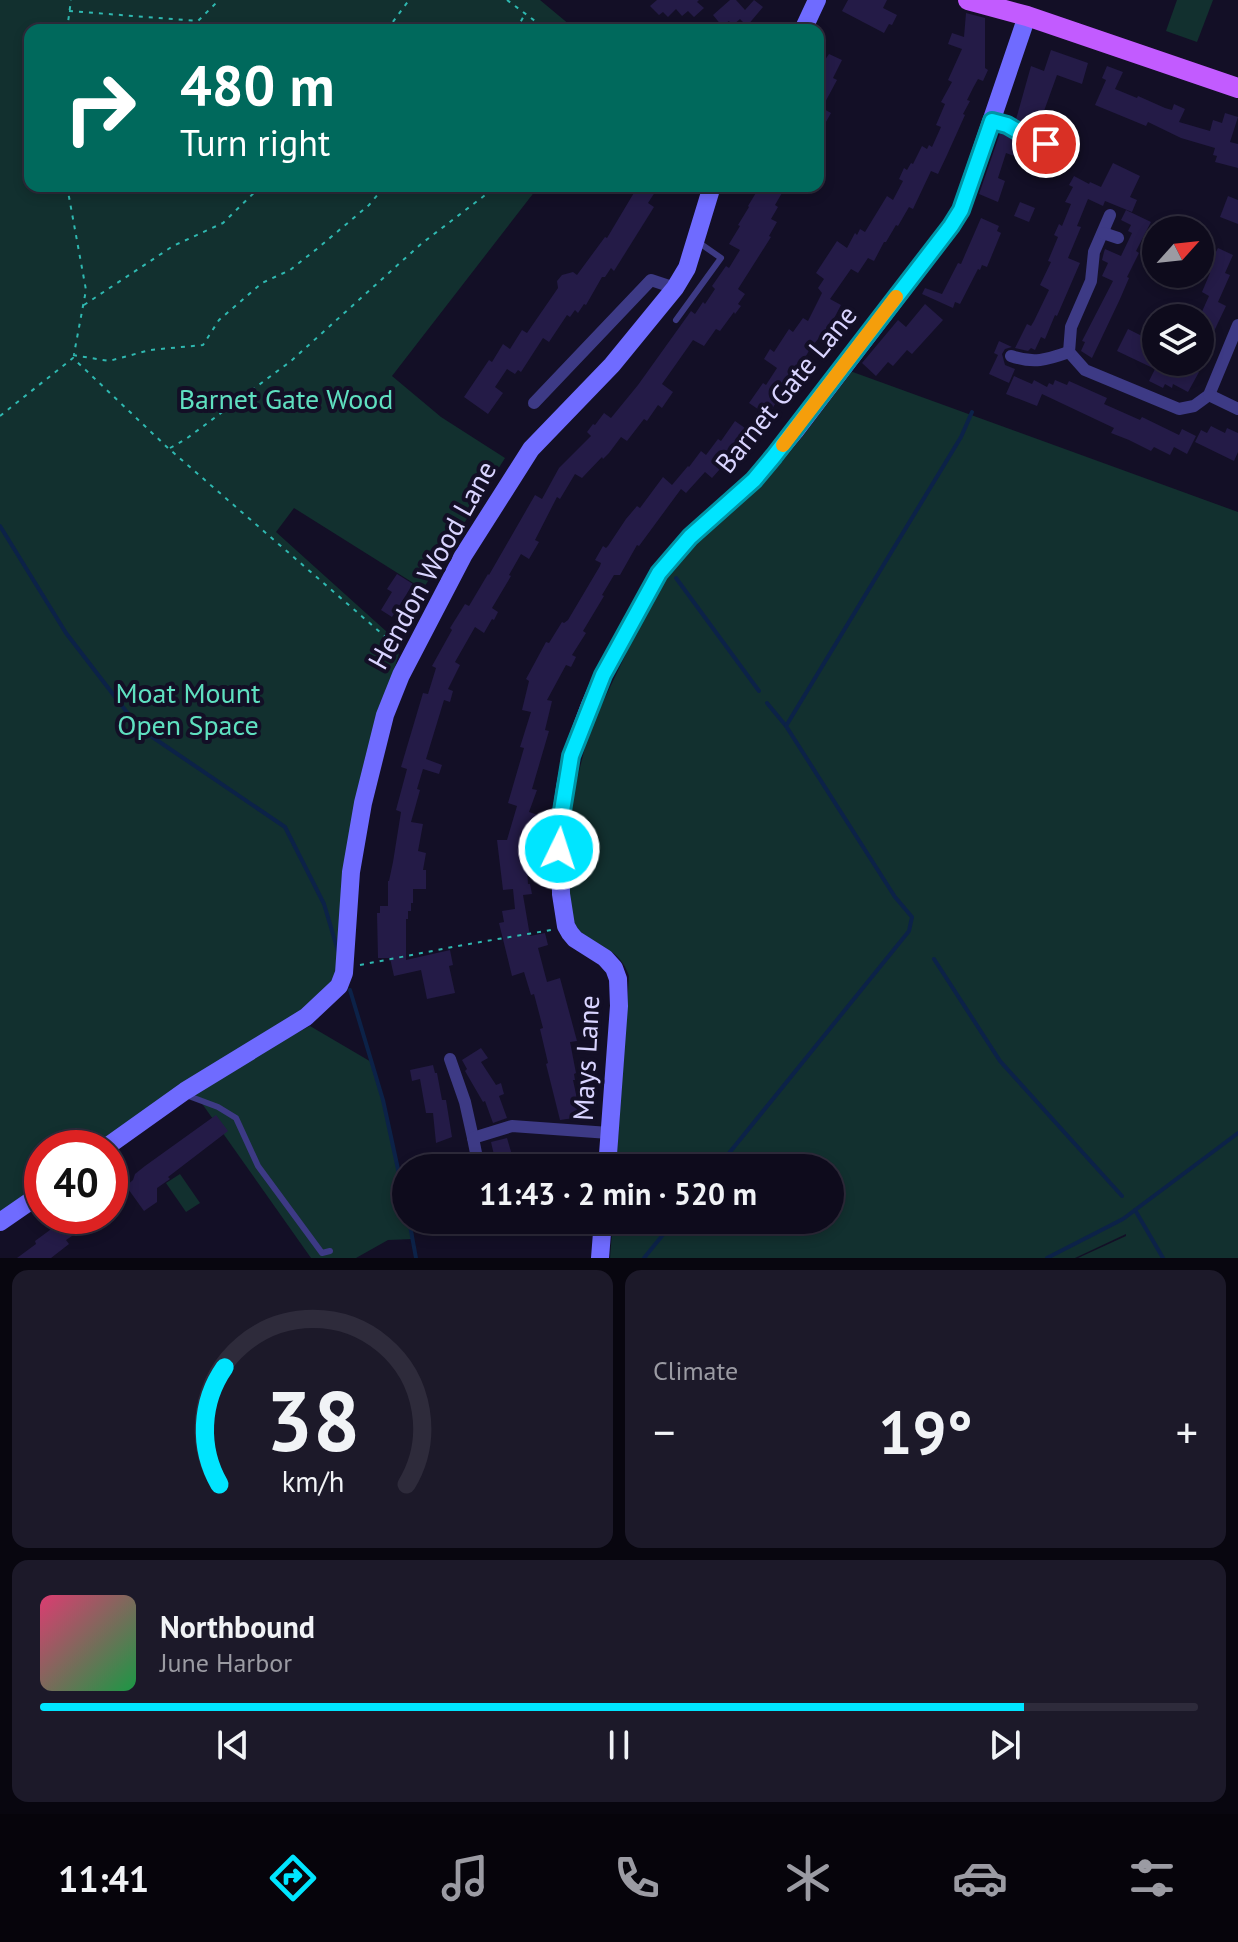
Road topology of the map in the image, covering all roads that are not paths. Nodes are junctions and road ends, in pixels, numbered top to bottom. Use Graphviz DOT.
graph roads {
  1 [pos="817,0"];
  2 [pos="968,0"];
  3 [pos="1027,16"];
  4 [pos="806,24"];
  5 [pos="1238,88"];
  6 [pos="992,121"];
  7 [pos="1046,144"];
  8 [pos="710,192"];
  9 [pos="1110,215"];
  10 [pos="1103,233"];
  11 [pos="1118,238"];
  12 [pos="695,239"];
  13 [pos="675,288"];
  14 [pos="676,320"];
  15 [pos="1238,325"];
  16 [pos="1069,352"];
  17 [pos="1011,356"];
  18 [pos="1209,395"];
  19 [pos="534,403"];
  20 [pos="1238,409"];
  21 [pos="566,926"];
  22 [pos="450,1059"];
  23 [pos="180,1095"];
  24 [pos="128,1132"];
  25 [pos="609,1133"];
  26 [pos="473,1138"];
  27 [pos="476,1154"];
  28 [pos="608,1154"];
  29 [pos="24,1205"];
  30 [pos="0,1222"];
  31 [pos="602,1234"];
  32 [pos="330,1251"];
  33 [pos="600,1258"];
  1 -- 4 [label="street"];
  2 -- 3 [label="main road"];
  3 -- 5 [label="main road"];
  3 -- 6 [label="street, Barnet Gate Lane"];
  6 -- 7 [label="lane"];
  6 -- 21 [label="street, Barnet Gate Lane"];
  8 -- 12 [label="street, Hendon Wood Lane"];
  9 -- 10 [label="street"];
  10 -- 11 [label="street"];
  10 -- 16 [label="street"];
  12 -- 13 [label="street, Hendon Wood Lane"];
  12 -- 14 [label="lane"];
  13 -- 19 [label="street"];
  13 -- 23 [label="street, Hendon Wood Lane"];
  15 -- 18 [label="street"];
  16 -- 17 [label="street"];
  16 -- 18 [label="street"];
  18 -- 20 [label="street"];
  21 -- 25 [label="street, Mays Lane"];
  22 -- 26 [label="street"];
  23 -- 24 [label="street, Hendon Wood Lane"];
  23 -- 32 [label="lane"];
  25 -- 26 [label="street"];
  25 -- 28 [label="street, Mays Lane"];
  26 -- 27 [label="street"];
  29 -- 30 [label="street"];
  31 -- 33 [label="street"];
}
